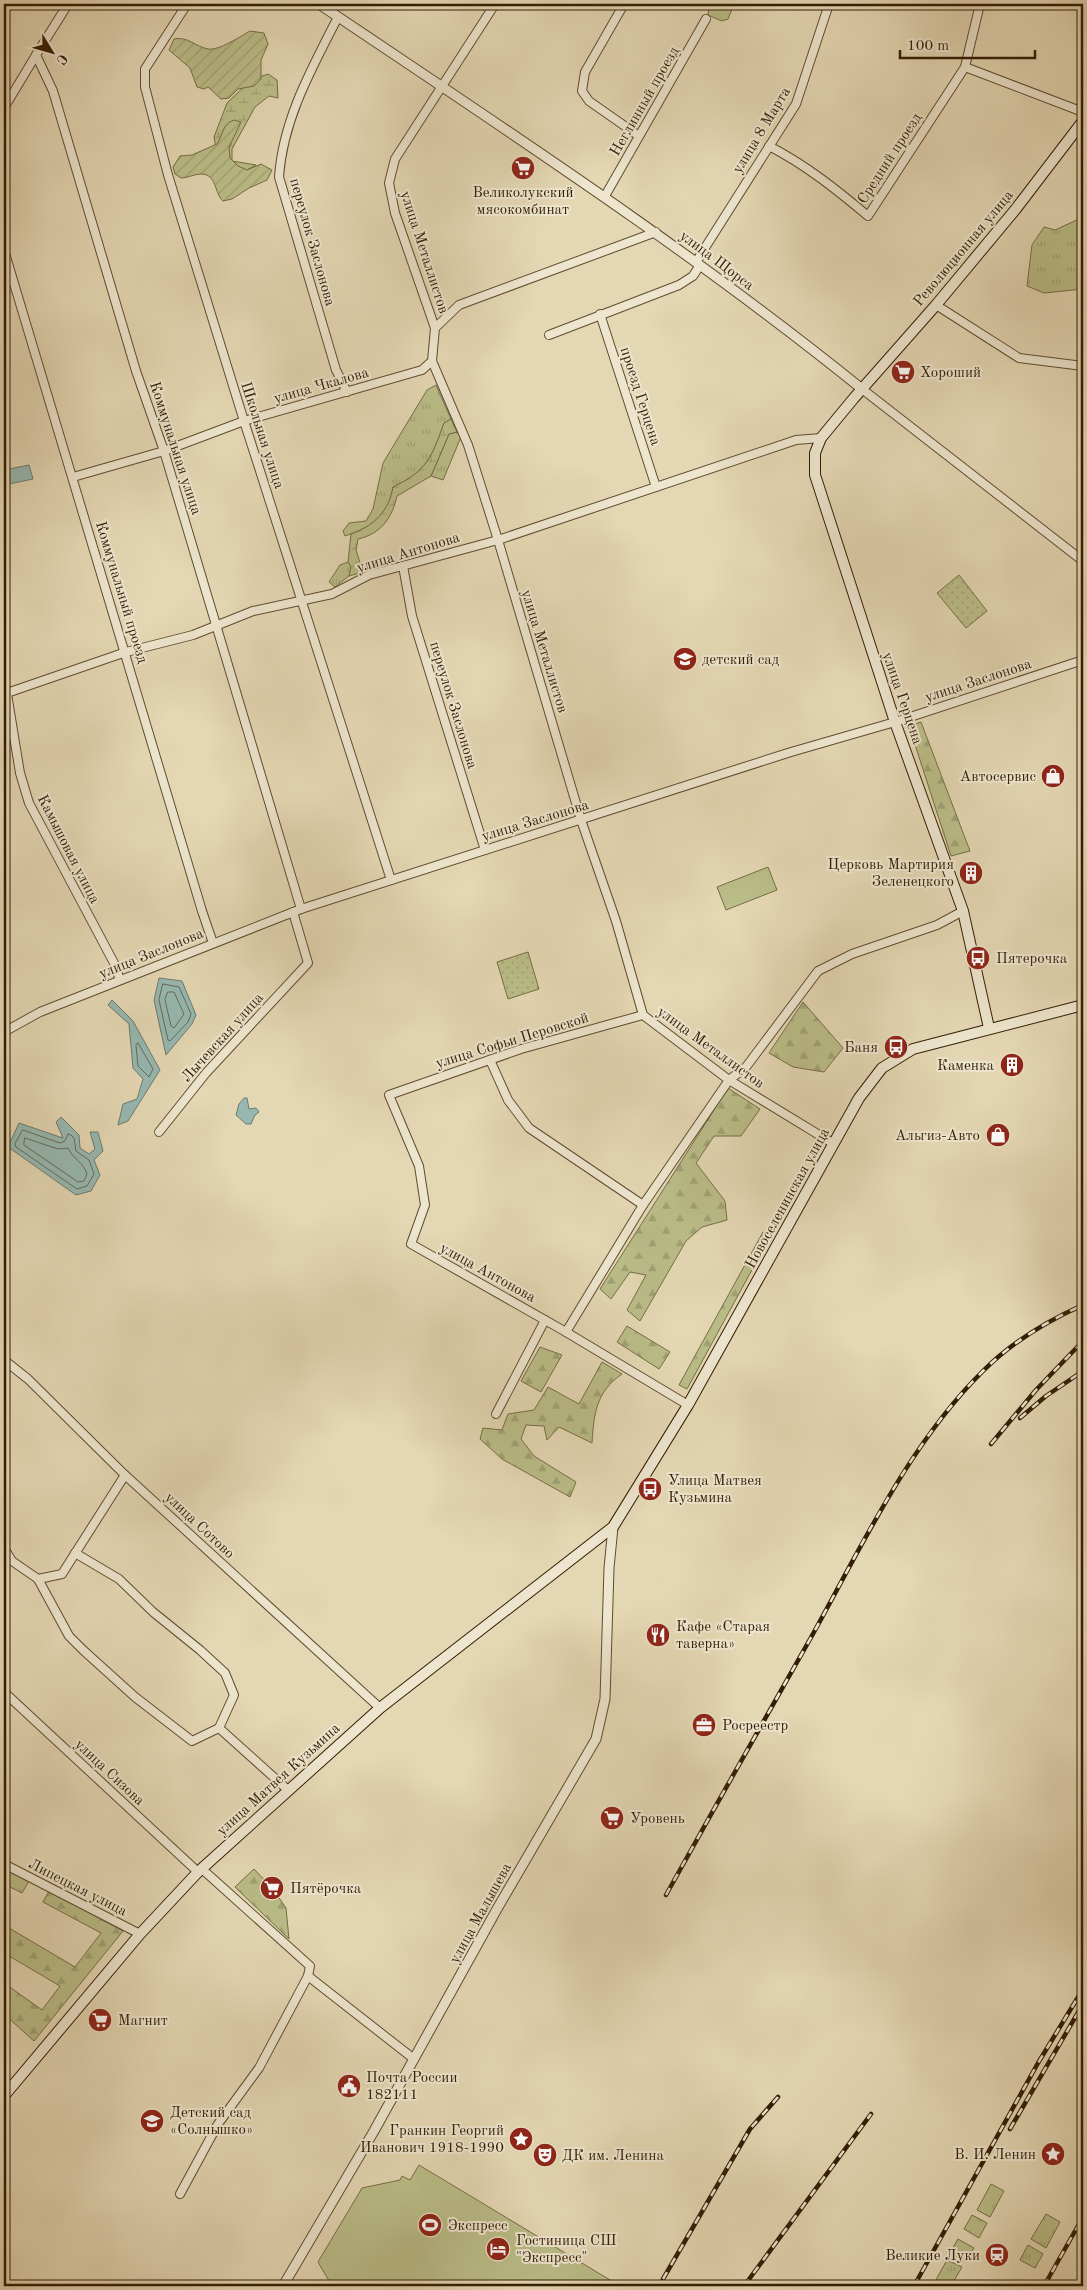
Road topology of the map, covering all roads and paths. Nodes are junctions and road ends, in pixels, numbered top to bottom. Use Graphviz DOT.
graph roads {
  1 [pos="68,4"];
  2 [pos="187,4"];
  3 [pos="318,4"];
  4 [pos="495,4"];
  5 [pos="624,4"];
  6 [pos="829,4"];
  7 [pos="980,4"];
  8 [pos="338,17"];
  9 [pos="706,19"];
  10 [pos="36,55"];
  11 [pos="965,67"];
  12 [pos="442,88"];
  13 [pos="4,108"];
  14 [pos="1083,112"];
  15 [pos="1083,121"];
  16 [pos="639,136"];
  17 [pos="769,146"];
  18 [pos="605,196"];
  19 [pos="656,232"];
  20 [pos="4,250"];
  21 [pos="698,263"];
  22 [pos="936,305"];
  23 [pos="600,314"];
  24 [pos="435,328"];
  25 [pos="550,334"];
  26 [pos="432,361"];
  27 [pos="1083,366"];
  28 [pos="862,389"];
  29 [pos="348,392"];
  30 [pos="244,421"];
  31 [pos="821,438"];
  32 [pos="164,451"];
  33 [pos="73,477"];
  34 [pos="656,487"];
  35 [pos="498,540"];
  36 [pos="1083,561"];
  37 [pos="403,566"];
  38 [pos="300,601"];
  39 [pos="216,625"];
  40 [pos="126,652"];
  41 [pos="1083,660"];
  42 [pos="5,694"];
  43 [pos="895,722"];
  44 [pos="580,820"];
  45 [pos="485,850"];
  46 [pos="391,880"];
  47 [pos="301,909"];
  48 [pos="963,910"];
  49 [pos="292,912"];
  50 [pos="213,943"];
  51 [pos="120,980"];
  52 [pos="1083,1005"];
  53 [pos="644,1015"];
  54 [pos="988,1028"];
  55 [pos="4,1032"];
  56 [pos="490,1060"];
  57 [pos="729,1080"];
  58 [pos="389,1095"];
  59 [pos="159,1132"];
  60 [pos="834,1144"];
  61 [pos="643,1205"];
  62 [pos="545,1320"];
  63 [pos="566,1332"];
  64 [pos="4,1360"];
  65 [pos="688,1405"];
  66 [pos="496,1414"];
  67 [pos="125,1474"];
  68 [pos="614,1528"];
  69 [pos="4,1548"];
  70 [pos="75,1553"];
  71 [pos="38,1579"];
  72 [pos="4,1692"];
  73 [pos="380,1708"];
  74 [pos="219,1728"];
  75 [pos="288,1790"];
  76 [pos="4,1864"];
  77 [pos="200,1870"];
  78 [pos="140,1934"];
  79 [pos="308,1976"];
  80 [pos="414,2059"];
  81 [pos="4,2096"];
  82 [pos="180,2194"];
  83 [pos="283,2286"];
  1 -- 10 [label="street"];
  2 -- 30 [label="street, Школьная улица"];
  3 -- 8 [label="street, улица Щорса"];
  4 -- 12 [label="street, улица Металлистов"];
  5 -- 16 [label="street"];
  6 -- 17 [label="street, улица 8 Марта"];
  7 -- 11 [label="street, Средний проезд"];
  8 -- 12 [label="street, улица Щорса"];
  8 -- 29 [label="street, переулок Заслонова"];
  9 -- 16 [label="street, Неглинный проезд"];
  10 -- 13 [label="street"];
  10 -- 32 [label="street, Коммунальная улица"];
  11 -- 14 [label="street"];
  11 -- 17 [label="street, Средний проезд"];
  12 -- 18 [label="street, улица Щорса"];
  12 -- 24 [label="street, улица Металлистов"];
  15 -- 22 [label="main road, Революционная улица"];
  16 -- 18 [label="street, Неглинный проезд"];
  17 -- 21 [label="street, улица 8 Марта"];
  18 -- 19 [label="street, улица Щорса"];
  19 -- 21 [label="street, улица Щорса"];
  19 -- 24 [label="street"];
  20 -- 33 [label="street, Коммунальный проезд"];
  21 -- 23 [label="street"];
  21 -- 28 [label="street, улица Щорса"];
  22 -- 27 [label="street"];
  22 -- 28 [label="main road, Революционная улица"];
  23 -- 25 [label="street"];
  23 -- 34 [label="street, проезд Герцена"];
  24 -- 26 [label="street, улица Металлистов"];
  26 -- 29 [label="street, улица Чкалова"];
  26 -- 35 [label="street, улица Металлистов"];
  28 -- 31 [label="main road, улица Герцена"];
  28 -- 36 [label="street, улица Щорса"];
  29 -- 30 [label="street, улица Чкалова"];
  30 -- 32 [label="street, улица Чкалова"];
  30 -- 38 [label="street, Школьная улица"];
  31 -- 34 [label="street, улица Антонова"];
  31 -- 43 [label="main road, улица Герцена"];
  32 -- 33 [label="street, улица Чкалова"];
  32 -- 39 [label="street, Коммунальная улица"];
  33 -- 40 [label="street, Коммунальный проезд"];
  34 -- 35 [label="street, улица Антонова"];
  35 -- 37 [label="street, улица Антонова"];
  35 -- 44 [label="street, улица Металлистов"];
  37 -- 38 [label="street, улица Антонова"];
  37 -- 45 [label="street, переулок Заслонова"];
  38 -- 39 [label="street, улица Антонова"];
  38 -- 46 [label="street, Школьная улица"];
  39 -- 40 [label="street, улица Антонова"];
  39 -- 47 [label="street, Коммунальная улица"];
  40 -- 42 [label="street, улица Антонова"];
  40 -- 50 [label="street, Коммунальный проезд"];
  41 -- 43 [label="street, улица Заслонова"];
  42 -- 51 [label="street, Камышовая улица"];
  43 -- 44 [label="street, улица Заслонова"];
  43 -- 48 [label="main road, улица Герцена"];
  44 -- 45 [label="street, улица Заслонова"];
  44 -- 53 [label="street, улица Металлистов"];
  45 -- 46 [label="street, улица Заслонова"];
  46 -- 47 [label="street, улица Заслонова"];
  47 -- 49 [label="street, улица Заслонова"];
  48 -- 54 [label="main road, улица Герцена"];
  48 -- 57 [label="street"];
  49 -- 50 [label="street, улица Заслонова"];
  49 -- 59 [label="street, Лычевская улица"];
  50 -- 51 [label="street, улица Заслонова"];
  51 -- 55 [label="street, улица Заслонова"];
  52 -- 54 [label="main road, Новоселенинская улица"];
  53 -- 56 [label="street, улица Софьи Перовской"];
  53 -- 57 [label="street, улица Металлистов"];
  54 -- 60 [label="main road, Новоселенинская улица"];
  56 -- 58 [label="street, улица Софьи Перовской"];
  56 -- 61 [label="street"];
  57 -- 60 [label="street, улица Металлистов"];
  57 -- 61 [label="street"];
  58 -- 62 [label="street, улица Антонова"];
  60 -- 65 [label="main road, Новоселенинская улица"];
  61 -- 63 [label="street"];
  62 -- 63 [label="street, улица Антонова"];
  62 -- 66 [label="street"];
  63 -- 65 [label="street, улица Антонова"];
  64 -- 67 [label="street, улица Сотово"];
  65 -- 68 [label="main road, Новоселенинская улица"];
  67 -- 70 [label="street"];
  67 -- 73 [label="street, улица Сотово"];
  68 -- 73 [label="main road, улица Матвея Кузьмина"];
  68 -- 80 [label="street, улица Малышева"];
  69 -- 71 [label="street"];
  70 -- 71 [label="street"];
  70 -- 74 [label="street"];
  71 -- 74 [label="street"];
  72 -- 77 [label="street, улица Сизова"];
  73 -- 75 [label="main road, улица Матвея Кузьмина"];
  74 -- 75 [label="street"];
  75 -- 77 [label="main road, улица Матвея Кузьмина"];
  76 -- 78 [label="street, Липецкая улица"];
  77 -- 78 [label="main road, улица Матвея Кузьмина"];
  77 -- 79 [label="street, улица Сизова"];
  78 -- 81 [label="main road, улица Матвея Кузьмина"];
  79 -- 80 [label="street"];
  79 -- 82 [label="street"];
  80 -- 83 [label="street, улица Малышева"];
}
